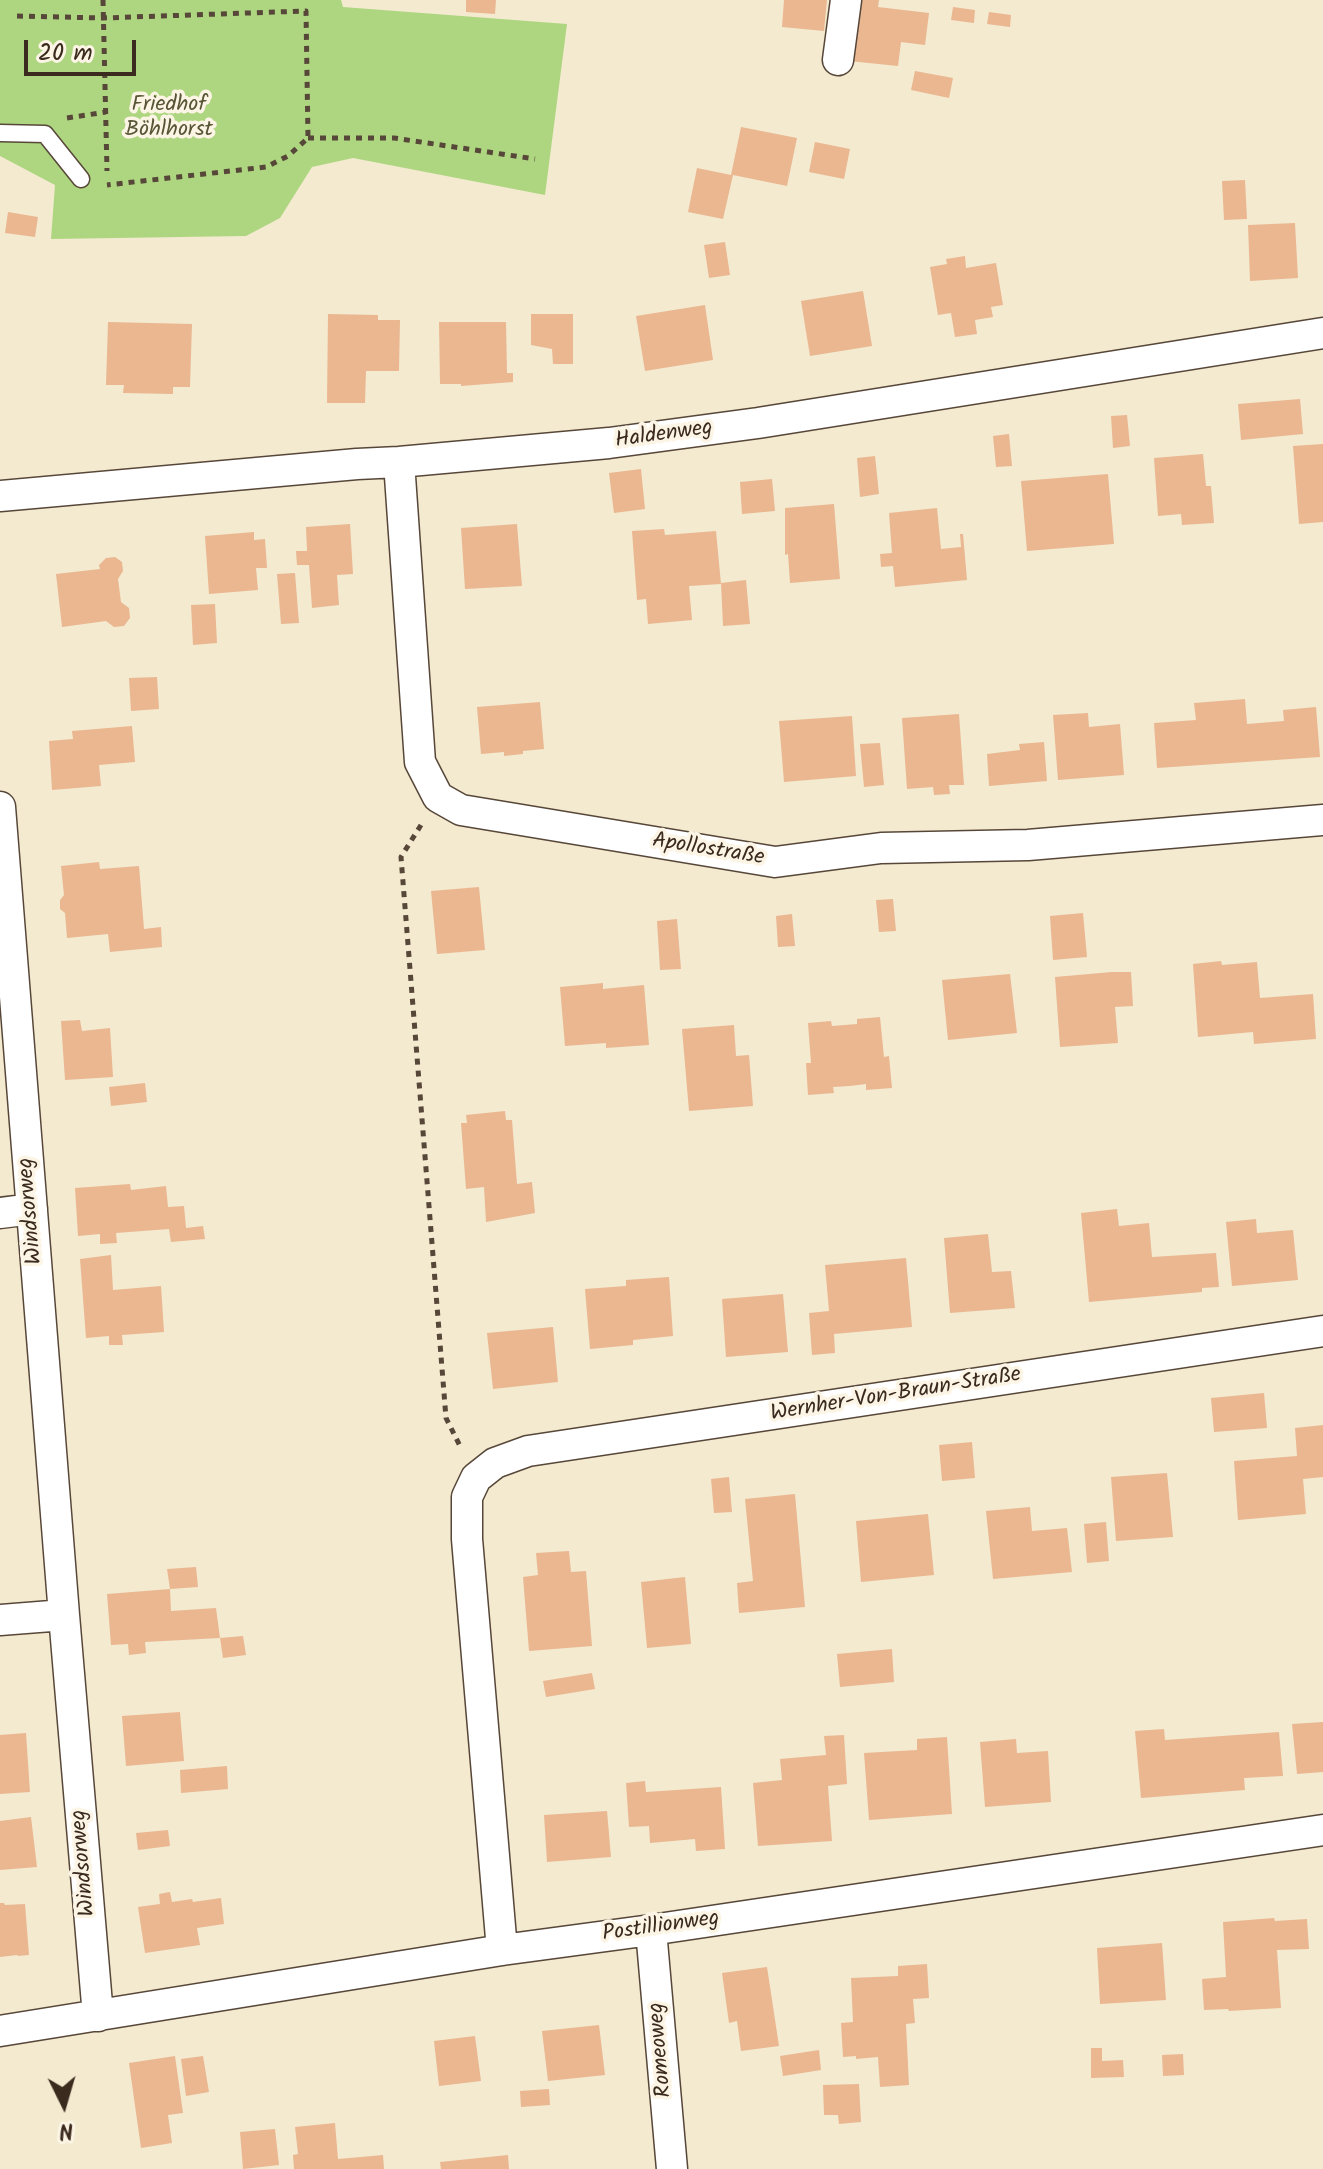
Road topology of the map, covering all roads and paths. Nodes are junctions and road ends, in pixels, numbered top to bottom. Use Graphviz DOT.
graph roads {
  1 [pos="103,0"];
  2 [pos="846,0"];
  3 [pos="17,16"];
  4 [pos="103,18"];
  5 [pos="838,60"];
  6 [pos="106,112"];
  7 [pos="0,133"];
  8 [pos="45,134"];
  9 [pos="308,138"];
  10 [pos="535,159"];
  11 [pos="81,179"];
  12 [pos="108,185"];
  13 [pos="1323,333"];
  14 [pos="399,462"];
  15 [pos="0,496"];
  16 [pos="438,797"];
  17 [pos="0,807"];
  18 [pos="1323,820"];
  19 [pos="32,1209"];
  20 [pos="0,1213"];
  21 [pos="1323,1331"];
  22 [pos="476,1478"];
  23 [pos="64,1615"];
  24 [pos="0,1620"];
  25 [pos="1323,1830"];
  26 [pos="651,1930"];
  27 [pos="502,1950"];
  28 [pos="98,2016"];
  29 [pos="0,2031"];
  30 [pos="672,2169"];
  1 -- 4 [label="path"];
  2 -- 5 [label="street"];
  3 -- 4 [label="path"];
  4 -- 6 [label="path"];
  4 -- 9 [label="path"];
  6 -- 8 [label="path"];
  6 -- 12 [label="path"];
  7 -- 8 [label="lane"];
  8 -- 11 [label="lane"];
  9 -- 10 [label="path"];
  9 -- 12 [label="path"];
  11 -- 12 [label="path"];
  13 -- 14 [label="street, Haldenweg"];
  14 -- 15 [label="street, Haldenweg"];
  14 -- 16 [label="street"];
  16 -- 18 [label="street, Apollostraße"];
  16 -- 22 [label="path"];
  17 -- 19 [label="street, Windsorweg"];
  19 -- 20 [label="street"];
  19 -- 23 [label="street, Windsorweg"];
  21 -- 22 [label="street, Wernher-Von-Braun-Straße"];
  22 -- 27 [label="street"];
  23 -- 24 [label="street"];
  23 -- 28 [label="street, Windsorweg"];
  25 -- 26 [label="street, Postillionweg"];
  26 -- 27 [label="street, Postillionweg"];
  26 -- 30 [label="street, Romeoweg"];
  27 -- 28 [label="street, Postillionweg"];
  28 -- 29 [label="street, Postillionweg"];
}
